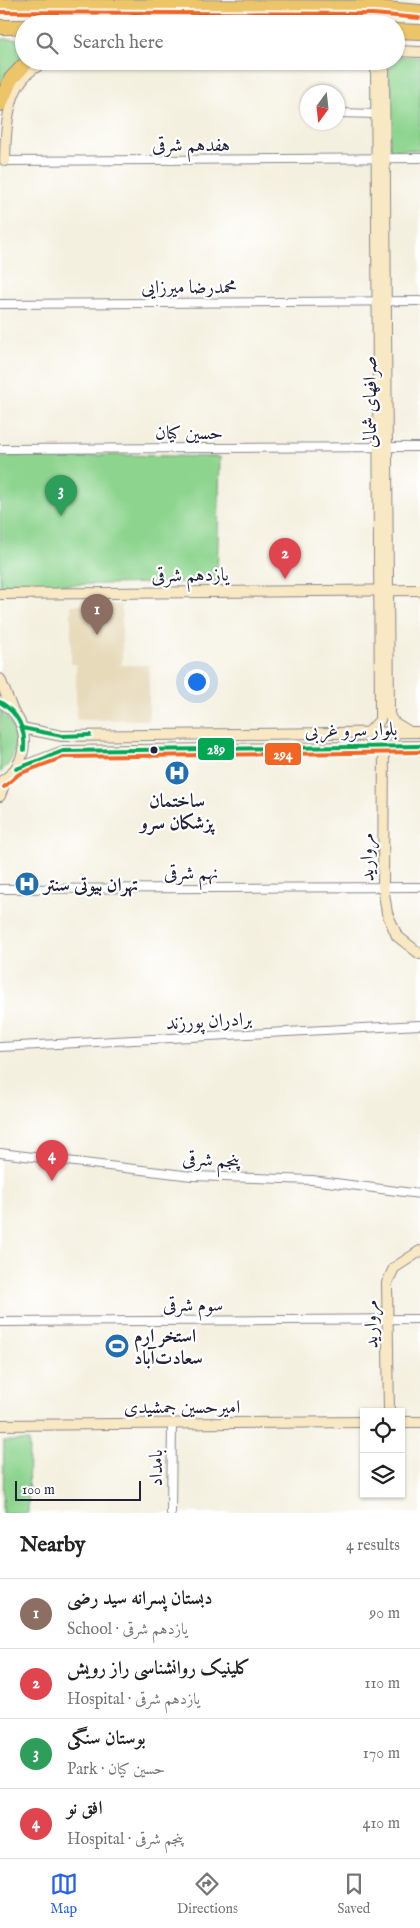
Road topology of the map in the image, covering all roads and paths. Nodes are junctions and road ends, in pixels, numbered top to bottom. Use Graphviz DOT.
graph roads {
  1 [pos="112,0"];
  2 [pos="0,6"];
  3 [pos="152,7"];
  4 [pos="420,12"];
  5 [pos="0,27"];
  6 [pos="15,27"];
  7 [pos="405,31"];
  8 [pos="420,32"];
  9 [pos="405,51"];
  10 [pos="420,52"];
  11 [pos="20,70"];
  12 [pos="34,70"];
  13 [pos="376,70"];
  14 [pos="384,70"];
  15 [pos="0,104"];
  16 [pos="345,113"];
  17 [pos="377,114"];
  18 [pos="420,158"];
  19 [pos="381,159"];
  20 [pos="5,161"];
  21 [pos="382,301"];
  22 [pos="420,301"];
  23 [pos="0,304"];
  24 [pos="383,447"];
  25 [pos="420,447"];
  26 [pos="0,449"];
  27 [pos="384,590"];
  28 [pos="420,590"];
  29 [pos="0,594"];
  30 [pos="0,679"];
  31 [pos="0,702"];
  32 [pos="13,712"];
  33 [pos="22,728"];
  34 [pos="369,732"];
  35 [pos="415,732"];
  36 [pos="384,746"];
  37 [pos="420,746"];
  38 [pos="16,769"];
  39 [pos="3,780"];
  40 [pos="0,796"];
  41 [pos="383,887"];
  42 [pos="420,887"];
  43 [pos="0,889"];
  44 [pos="420,954"];
  45 [pos="420,1025"];
  46 [pos="0,1047"];
  47 [pos="0,1153"];
  48 [pos="420,1194"];
  49 [pos="420,1251"];
  50 [pos="387,1319"];
  51 [pos="420,1319"];
  52 [pos="0,1322"];
  53 [pos="389,1408"];
  54 [pos="360,1422"];
  55 [pos="405,1422"];
  56 [pos="420,1422"];
  57 [pos="172,1423"];
  58 [pos="0,1425"];
  59 [pos="171,1513"];
  1 -- 3 [label="highway"];
  2 -- 3 [label="highway"];
  3 -- 4 [label="highway"];
  5 -- 6 [label="highway"];
  7 -- 8 [label="highway"];
  9 -- 10 [label="street"];
  11 -- 15 [label="highway"];
  12 -- 20 [label="street"];
  13 -- 17 [label="street, صرافهای شمالی"];
  14 -- 19 [label="street, صرافهای شمالی"];
  16 -- 17 [label="street"];
  17 -- 19 [label="street, صرافهای شمالی"];
  18 -- 19 [label="street, هفدهم شرقی"];
  19 -- 20 [label="street, هفدهم شرقی"];
  19 -- 21 [label="street, صرافهای شمالی"];
  21 -- 22 [label="street, محمدرضا میرزایی"];
  21 -- 23 [label="street, محمدرضا میرزایی"];
  21 -- 24 [label="street, صرافهای شمالی"];
  24 -- 25 [label="street, حسین کیان"];
  24 -- 26 [label="street, حسین کیان"];
  24 -- 27 [label="street, صرافهای شمالی"];
  27 -- 28 [label="street, یازدهم شرقی"];
  27 -- 29 [label="street, یازدهم شرقی"];
  27 -- 34 [label="street, صرافهای شمالی"];
  27 -- 35 [label="street, صرافهای شمالی"];
  30 -- 32 [label="street"];
  31 -- 32 [label="street"];
  32 -- 33 [label="street"];
  33 -- 34 [label="street, بلوار سرو غربی"];
  33 -- 38 [label="street"];
  34 -- 35 [label="street, بلوار سرو غربی"];
  36 -- 37 [label="street, بلوار سرو غربی"];
  36 -- 38 [label="street, بلوار سرو غربی"];
  36 -- 41 [label="street, مروارید"];
  38 -- 39 [label="street"];
  39 -- 40 [label="street"];
  41 -- 42 [label="street, نهم شرقی"];
  41 -- 43 [label="street, نهم شرقی"];
  41 -- 44 [label="street, مروارید"];
  45 -- 46 [label="street, برادران پورزند"];
  47 -- 48 [label="street, پنجم شرقی"];
  49 -- 50 [label="street, مروارید"];
  50 -- 51 [label="street, سوم شرقی"];
  50 -- 52 [label="street, سوم شرقی"];
  50 -- 53 [label="street, مروارید"];
  54 -- 57 [label="street, امیرحسین جمشیدی"];
  55 -- 56 [label="street"];
  57 -- 58 [label="street, امیرحسین جمشیدی"];
  57 -- 59 [label="street, بامداد"];
}
